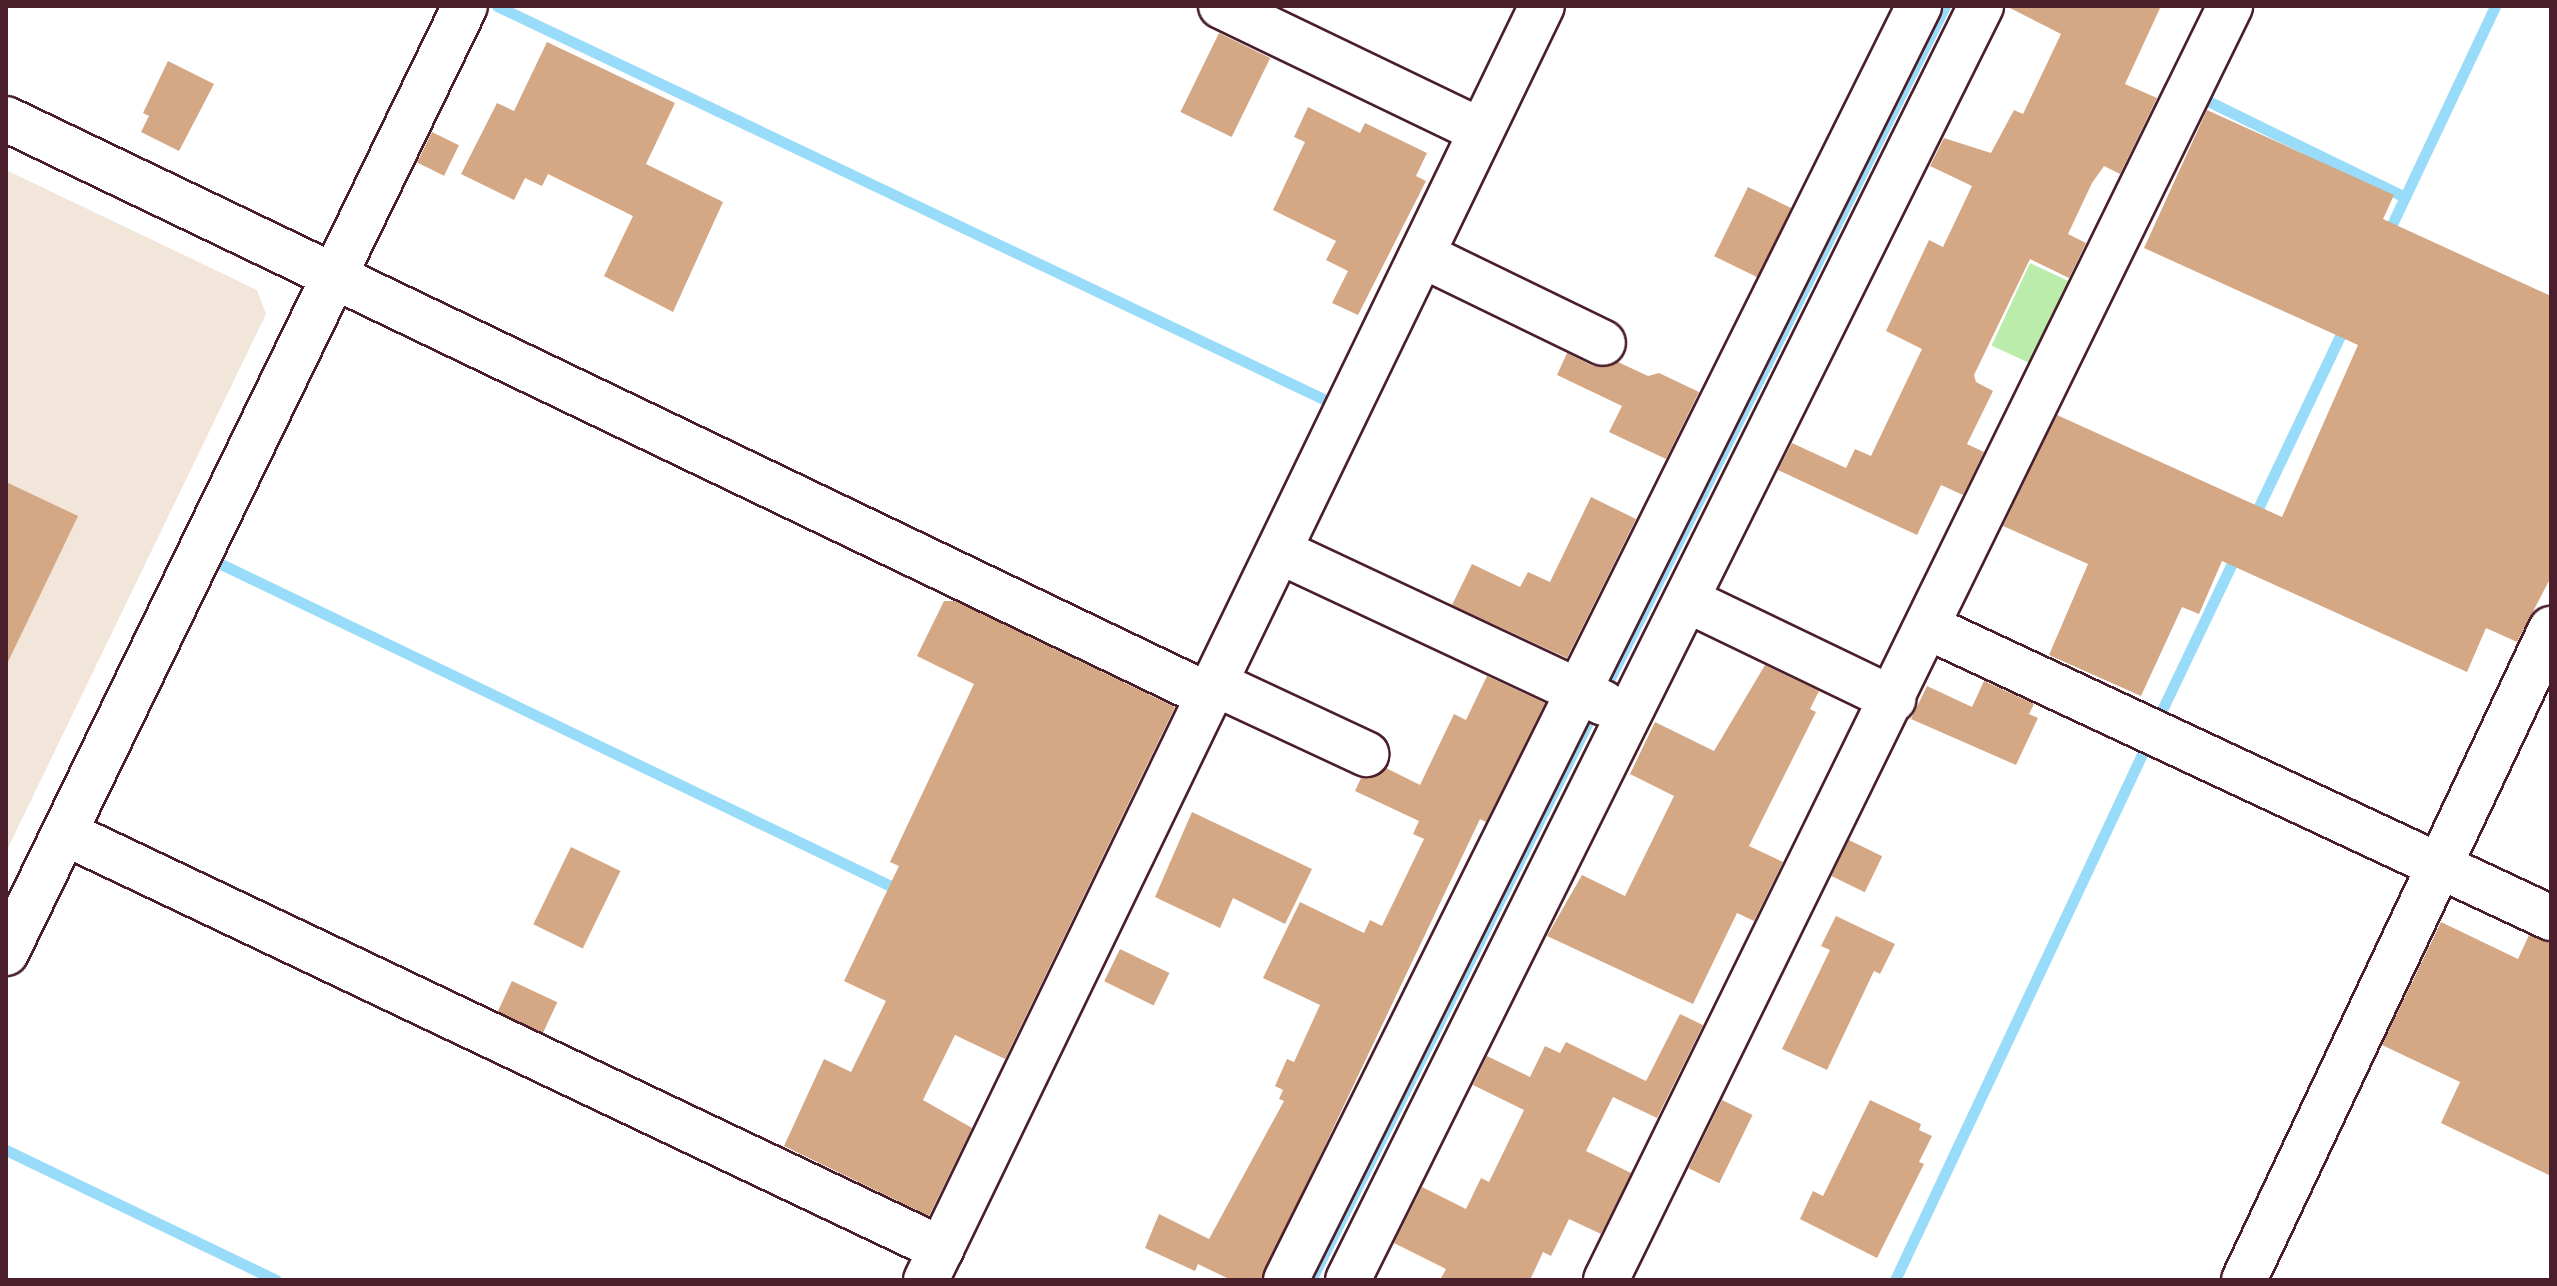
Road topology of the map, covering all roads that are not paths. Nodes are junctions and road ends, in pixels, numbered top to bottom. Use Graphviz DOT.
graph roads {
  1 [pos="465,6"];
  2 [pos="1221,6"];
  3 [pos="1542,6"];
  4 [pos="1919,6"];
  5 [pos="1981,6"];
  6 [pos="2230,6"];
  7 [pos="6,119"];
  8 [pos="1481,131"];
  9 [pos="1422,255"];
  10 [pos="334,278"];
  11 [pos="1603,343"];
  12 [pos="1279,551"];
  13 [pos="1687,600"];
  14 [pos="1928,627"];
  15 [pos="2551,629"];
  16 [pos="1213,690"];
  17 [pos="1893,699"];
  18 [pos="1602,702"];
  19 [pos="1366,754"];
  20 [pos="65,833"];
  21 [pos="2440,866"];
  22 [pos="2551,918"];
  23 [pos="6,953"];
  24 [pos="934,1264"];
  25 [pos="1286,1280"];
  26 [pos="1348,1280"];
  27 [pos="1606,1280"];
  28 [pos="2244,1280"];
  1 -- 10 [label="street"];
  2 -- 8 [label="street"];
  3 -- 8 [label="street"];
  4 -- 18 [label="street"];
  5 -- 13 [label="street"];
  6 -- 14 [label="street"];
  7 -- 10 [label="street"];
  8 -- 9 [label="street"];
  9 -- 11 [label="street"];
  9 -- 12 [label="street"];
  10 -- 16 [label="street"];
  10 -- 20 [label="street"];
  12 -- 16 [label="street"];
  12 -- 18 [label="street"];
  13 -- 17 [label="street"];
  13 -- 18 [label="street"];
  14 -- 17 [label="street"];
  14 -- 21 [label="street"];
  15 -- 21 [label="street"];
  16 -- 19 [label="street"];
  16 -- 24 [label="street"];
  17 -- 27 [label="street"];
  18 -- 25 [label="street"];
  18 -- 26 [label="street"];
  20 -- 23 [label="street"];
  20 -- 24 [label="street"];
  21 -- 22 [label="street"];
  21 -- 28 [label="street"];
}
